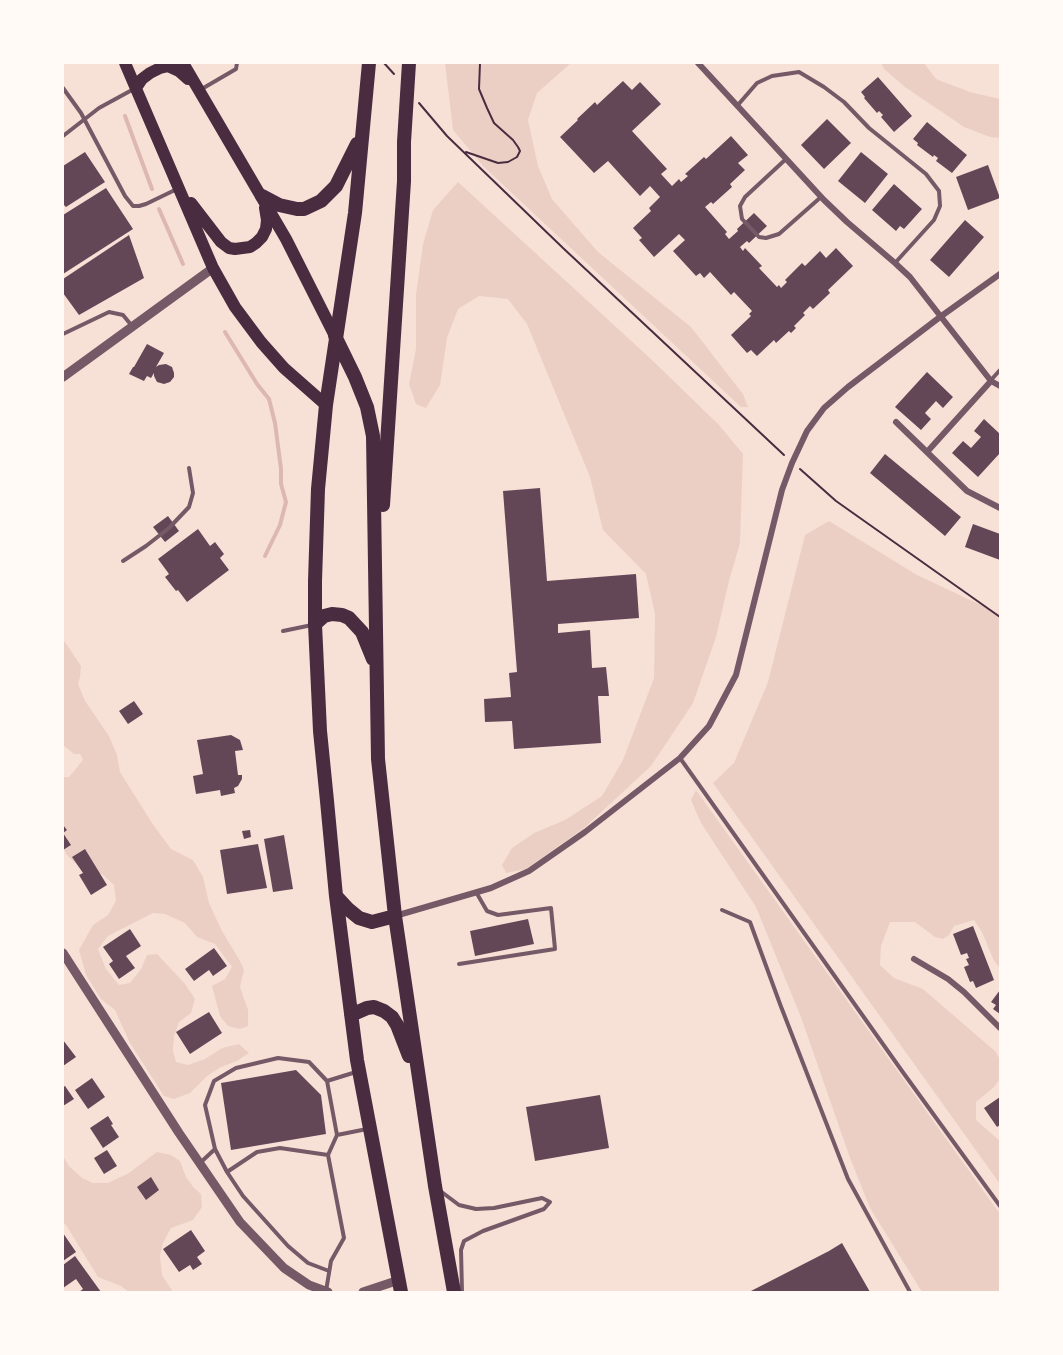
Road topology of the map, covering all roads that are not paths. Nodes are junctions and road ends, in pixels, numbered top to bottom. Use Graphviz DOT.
graph roads {
  1 [pos="125,63"];
  2 [pos="183,63"];
  3 [pos="237,63"];
  4 [pos="369,63"];
  5 [pos="409,63"];
  6 [pos="698,63"];
  7 [pos="63,88"];
  8 [pos="136,88"];
  9 [pos="200,90"];
  10 [pos="737,106"];
  11 [pos="85,120"];
  12 [pos="361,134"];
  13 [pos="63,136"];
  14 [pos="786,159"];
  15 [pos="179,188"];
  16 [pos="262,196"];
  17 [pos="821,197"];
  18 [pos="896,262"];
  19 [pos="213,268"];
  20 [pos="1000,274"];
  21 [pos="940,317"];
  22 [pos="132,327"];
  23 [pos="63,334"];
  24 [pos="335,336"];
  25 [pos="1000,370"];
  26 [pos="63,377"];
  27 [pos="991,381"];
  28 [pos="1000,386"];
  29 [pos="326,405"];
  30 [pos="896,422"];
  31 [pos="927,452"];
  32 [pos="189,468"];
  33 [pos="1000,508"];
  34 [pos="123,561"];
  35 [pos="377,600"];
  36 [pos="315,624"];
  37 [pos="283,631"];
  38 [pos="377,669"];
  39 [pos="680,758"];
  40 [pos="476,892"];
  41 [pos="336,896"];
  42 [pos="722,910"];
  43 [pos="395,916"];
  44 [pos="64,958"];
  45 [pos="914,959"];
  46 [pos="459,964"];
  47 [pos="351,1014"];
  48 [pos="1000,1028"];
  49 [pos="359,1071"];
  50 [pos="327,1081"];
  51 [pos="420,1090"];
  52 [pos="370,1129"];
  53 [pos="337,1135"];
  54 [pos="215,1149"];
  55 [pos="328,1155"];
  56 [pos="200,1163"];
  57 [pos="227,1172"];
  58 [pos="435,1186"];
  59 [pos="1000,1206"];
  60 [pos="330,1271"];
  61 [pos="400,1286"];
  62 [pos="327,1292"];
  63 [pos="363,1292"];
  64 [pos="454,1292"];
  65 [pos="462,1292"];
  66 [pos="910,1292"];
  1 -- 8 [label="main road"];
  2 -- 9 [label="main road"];
  3 -- 9 [label="lane"];
  4 -- 12 [label="highway"];
  5 -- 35 [label="highway"];
  6 -- 10 [label="street"];
  7 -- 11 [label="lane"];
  8 -- 9 [label="main road"];
  8 -- 11 [label="lane"];
  8 -- 15 [label="main road"];
  9 -- 16 [label="main road"];
  10 -- 14 [label="street"];
  10 -- 18 [label="lane"];
  11 -- 13 [label="lane"];
  11 -- 15 [label="lane"];
  12 -- 16 [label="highway"];
  12 -- 24 [label="highway"];
  14 -- 17 [label="street"];
  14 -- 17 [label="lane"];
  15 -- 16 [label="main road"];
  15 -- 19 [label="main road"];
  16 -- 24 [label="main road"];
  17 -- 18 [label="street"];
  18 -- 21 [label="street"];
  19 -- 22 [label="street"];
  19 -- 29 [label="main road"];
  20 -- 21 [label="street"];
  21 -- 27 [label="street"];
  21 -- 39 [label="street"];
  22 -- 23 [label="lane"];
  22 -- 26 [label="street"];
  24 -- 29 [label="highway"];
  24 -- 35 [label="highway"];
  25 -- 27 [label="lane"];
  27 -- 28 [label="street"];
  27 -- 31 [label="street"];
  29 -- 36 [label="highway"];
  30 -- 31 [label="street"];
  31 -- 33 [label="street"];
  32 -- 34 [label="lane"];
  35 -- 38 [label="highway"];
  36 -- 37 [label="lane"];
  36 -- 38 [label="highway"];
  36 -- 41 [label="highway"];
  38 -- 43 [label="highway"];
  39 -- 40 [label="street"];
  39 -- 59 [label="lane"];
  40 -- 43 [label="street"];
  40 -- 46 [label="lane"];
  41 -- 43 [label="highway"];
  41 -- 47 [label="highway"];
  42 -- 66 [label="lane"];
  43 -- 51 [label="highway"];
  44 -- 56 [label="street"];
  45 -- 48 [label="street"];
  47 -- 49 [label="highway"];
  47 -- 51 [label="highway"];
  49 -- 50 [label="lane"];
  49 -- 52 [label="highway"];
  50 -- 53 [label="lane"];
  50 -- 54 [label="lane"];
  51 -- 58 [label="highway"];
  52 -- 53 [label="lane"];
  52 -- 61 [label="highway"];
  53 -- 55 [label="lane"];
  54 -- 56 [label="lane"];
  54 -- 57 [label="lane"];
  55 -- 57 [label="lane"];
  55 -- 60 [label="lane"];
  56 -- 62 [label="street"];
  57 -- 60 [label="lane"];
  58 -- 64 [label="highway"];
  58 -- 65 [label="lane"];
  60 -- 62 [label="lane"];
  61 -- 63 [label="street"];
}
